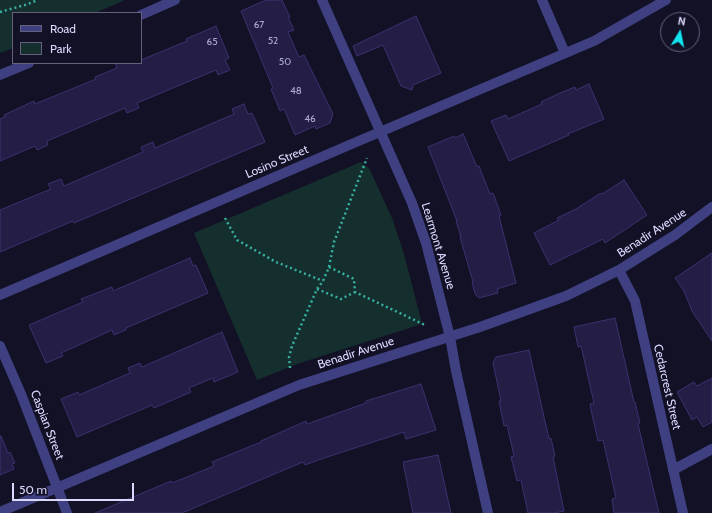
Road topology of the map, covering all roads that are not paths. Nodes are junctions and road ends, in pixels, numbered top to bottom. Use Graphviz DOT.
graph roads {
  1 [pos="175,0"];
  2 [pos="322,0"];
  3 [pos="542,0"];
  4 [pos="666,0"];
  5 [pos="142,15"];
  6 [pos="565,53"];
  7 [pos="27,64"];
  8 [pos="0,75"];
  9 [pos="380,132"];
  10 [pos="712,207"];
  11 [pos="619,270"];
  12 [pos="0,295"];
  13 [pos="450,337"];
  14 [pos="0,346"];
  15 [pos="712,449"];
  16 [pos="673,470"];
  17 [pos="57,488"];
  18 [pos="0,512"];
  19 [pos="67,513"];
  20 [pos="488,513"];
  21 [pos="683,513"];
  1 -- 5 [label="street"];
  2 -- 9 [label="street, Learmont Avenue"];
  3 -- 6 [label="street"];
  4 -- 6 [label="street, Losino Street"];
  6 -- 9 [label="street, Losino Street"];
  7 -- 8 [label="street"];
  9 -- 12 [label="street, Losino Street"];
  9 -- 13 [label="street, Learmont Avenue"];
  10 -- 11 [label="street, Benadir Avenue"];
  11 -- 13 [label="street, Benadir Avenue"];
  11 -- 16 [label="street, Cedarcrest Street"];
  13 -- 17 [label="street, Benadir Avenue"];
  13 -- 20 [label="street, Learmont Avenue"];
  14 -- 17 [label="street, Caspian Street"];
  15 -- 16 [label="street"];
  16 -- 21 [label="street, Cedarcrest Street"];
  17 -- 18 [label="street, Benadir Avenue"];
  17 -- 19 [label="street, Caspian Street"];
}
